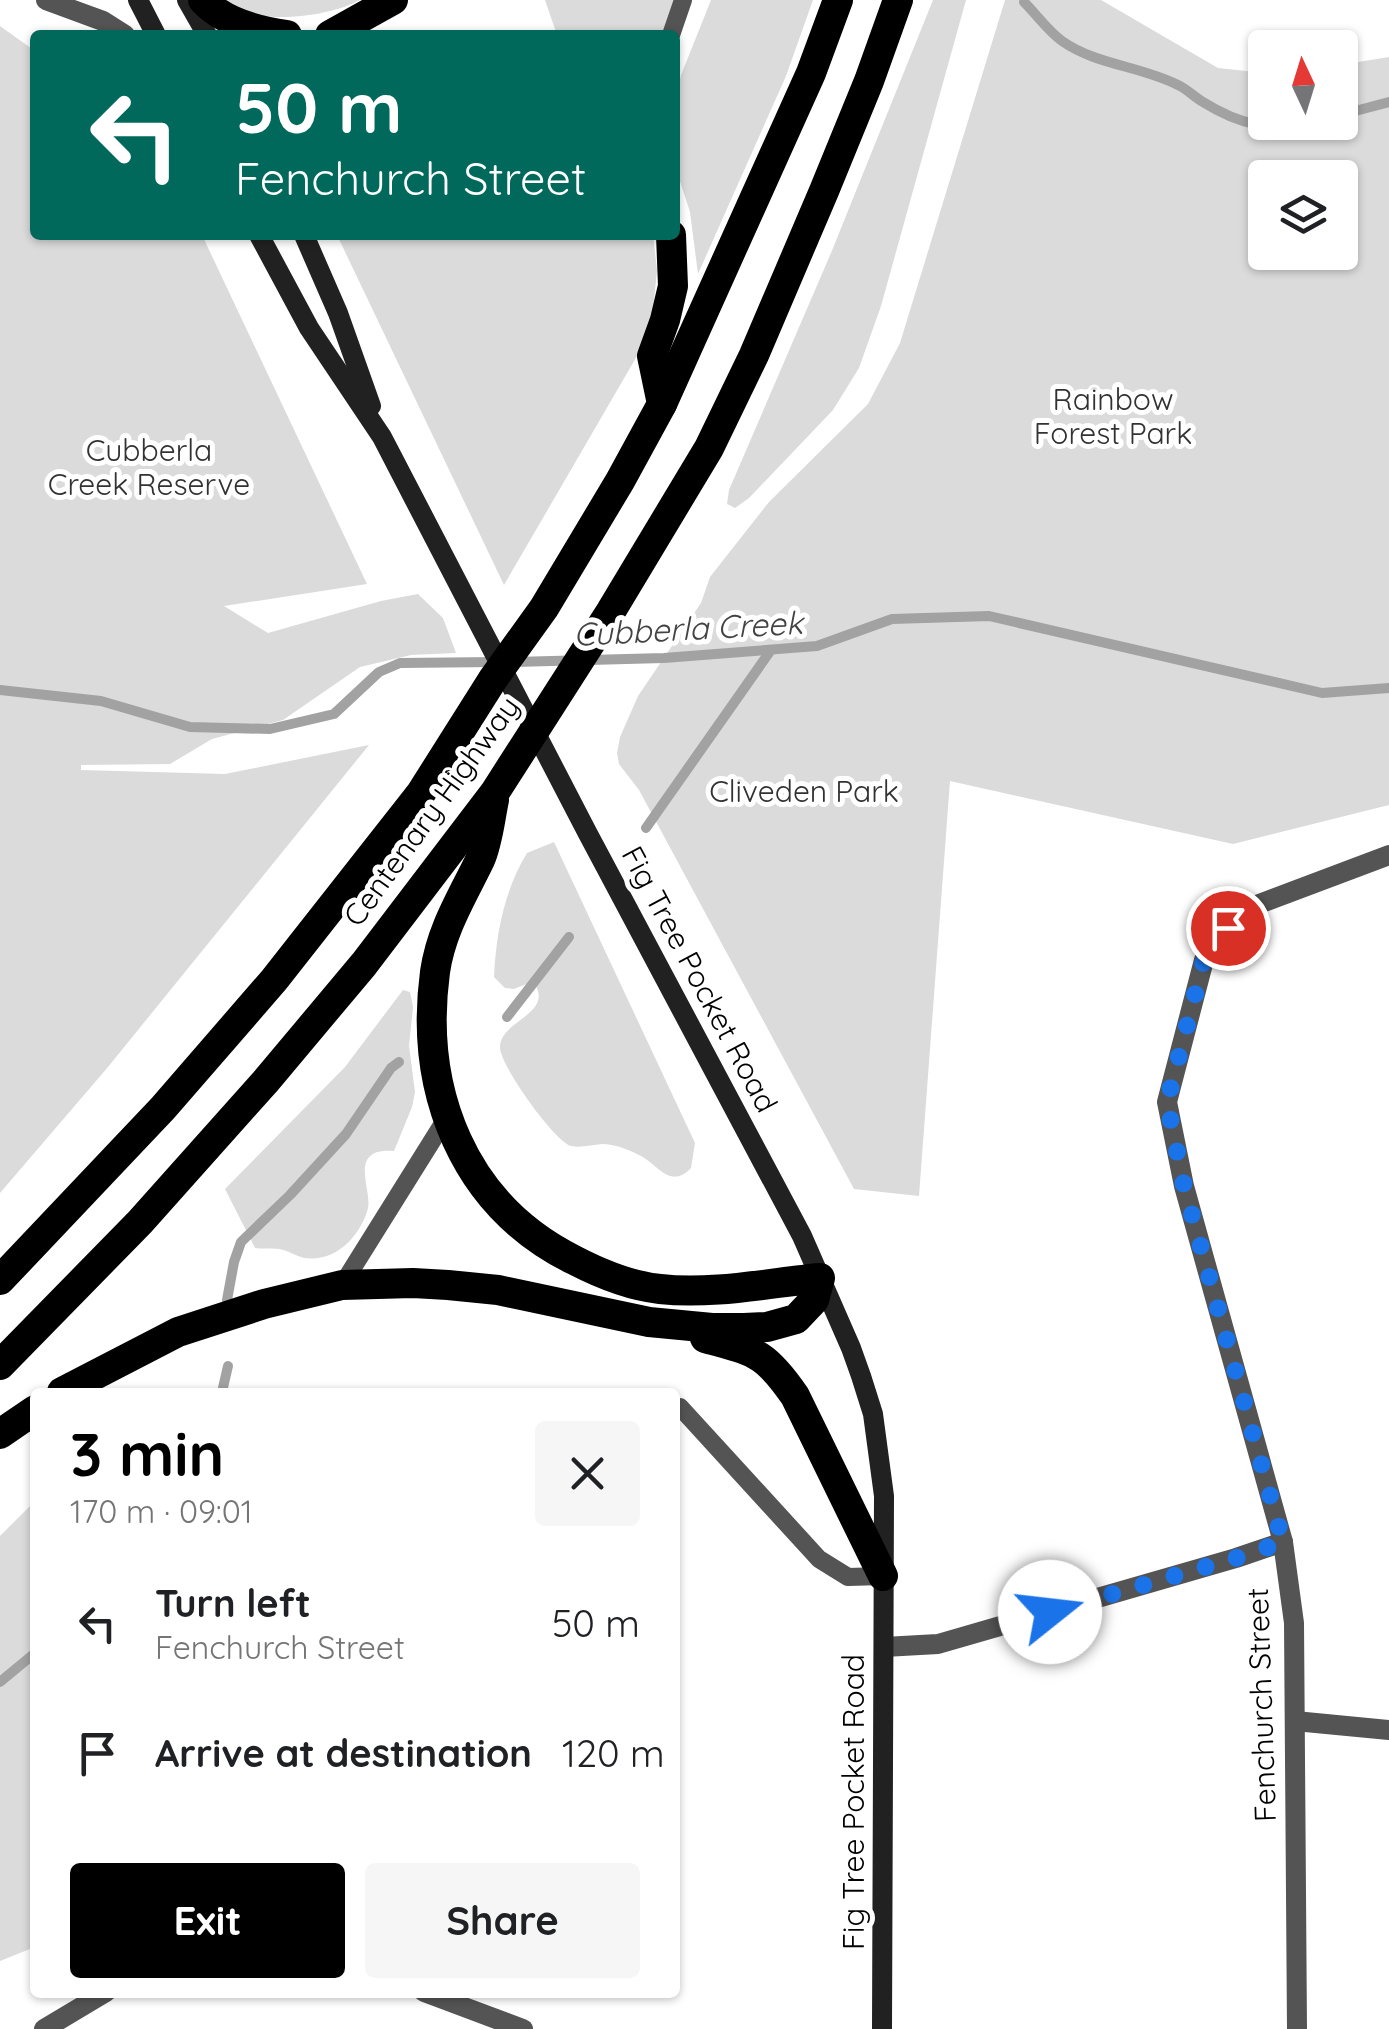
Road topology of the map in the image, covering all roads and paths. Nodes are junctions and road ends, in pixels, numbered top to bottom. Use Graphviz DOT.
graph roads {
  1 [pos="46,0"];
  2 [pos="138,0"];
  3 [pos="187,0"];
  4 [pos="203,0"];
  5 [pos="393,0"];
  6 [pos="683,0"];
  7 [pos="838,0"];
  8 [pos="898,0"];
  9 [pos="117,30"];
  10 [pos="153,30"];
  11 [pos="204,30"];
  12 [pos="264,30"];
  13 [pos="339,30"];
  14 [pos="673,30"];
  15 [pos="262,240"];
  16 [pos="306,240"];
  17 [pos="671,240"];
  18 [pos="662,404"];
  19 [pos="382,436"];
  20 [pos="495,792"];
  21 [pos="1389,855"];
  22 [pos="446,1117"];
  23 [pos="820,1278"];
  24 [pos="0,1280"];
  25 [pos="342,1285"];
  26 [pos="649,1322"];
  27 [pos="0,1365"];
  28 [pos="70,1388"];
  29 [pos="680,1406"];
  30 [pos="30,1413"];
  31 [pos="0,1434"];
  32 [pos="1283,1542"];
  33 [pos="883,1576"];
  34 [pos="884,1647"];
  35 [pos="1294,1721"];
  36 [pos="1389,1730"];
  37 [pos="96,1998"];
  38 [pos="440,1998"];
  39 [pos="44,2029"];
  40 [pos="523,2029"];
  41 [pos="882,2029"];
  42 [pos="1297,2029"];
  1 -- 9 [label="street"];
  2 -- 10 [label="main road"];
  3 -- 11 [label="main road"];
  4 -- 12 [label="highway"];
  5 -- 13 [label="highway"];
  6 -- 14 [label="lane"];
  7 -- 18 [label="highway, Centenary Highway"];
  8 -- 20 [label="highway, Centenary Highway"];
  15 -- 19 [label="main road, Fig Tree Pocket Road"];
  16 -- 19 [label="main road, Fig Tree Pocket Road"];
  17 -- 18 [label="highway"];
  18 -- 24 [label="highway, Centenary Highway"];
  19 -- 23 [label="main road, Fig Tree Pocket Road"];
  20 -- 22 [label="highway"];
  20 -- 27 [label="highway, Centenary Highway"];
  21 -- 32 [label="street, Fenchurch Street"];
  22 -- 23 [label="highway"];
  22 -- 25 [label="lane"];
  23 -- 26 [label="highway"];
  23 -- 33 [label="main road, Fig Tree Pocket Road"];
  25 -- 26 [label="highway"];
  25 -- 28 [label="highway"];
  26 -- 33 [label="highway"];
  29 -- 33 [label="lane"];
  30 -- 31 [label="highway"];
  32 -- 34 [label="street"];
  32 -- 35 [label="street, Fenchurch Street"];
  33 -- 34 [label="main road, Fig Tree Pocket Road"];
  34 -- 41 [label="main road, Fig Tree Pocket Road"];
  35 -- 36 [label="street"];
  35 -- 42 [label="street, Fenchurch Street"];
  37 -- 39 [label="street"];
  38 -- 40 [label="street"];
}
